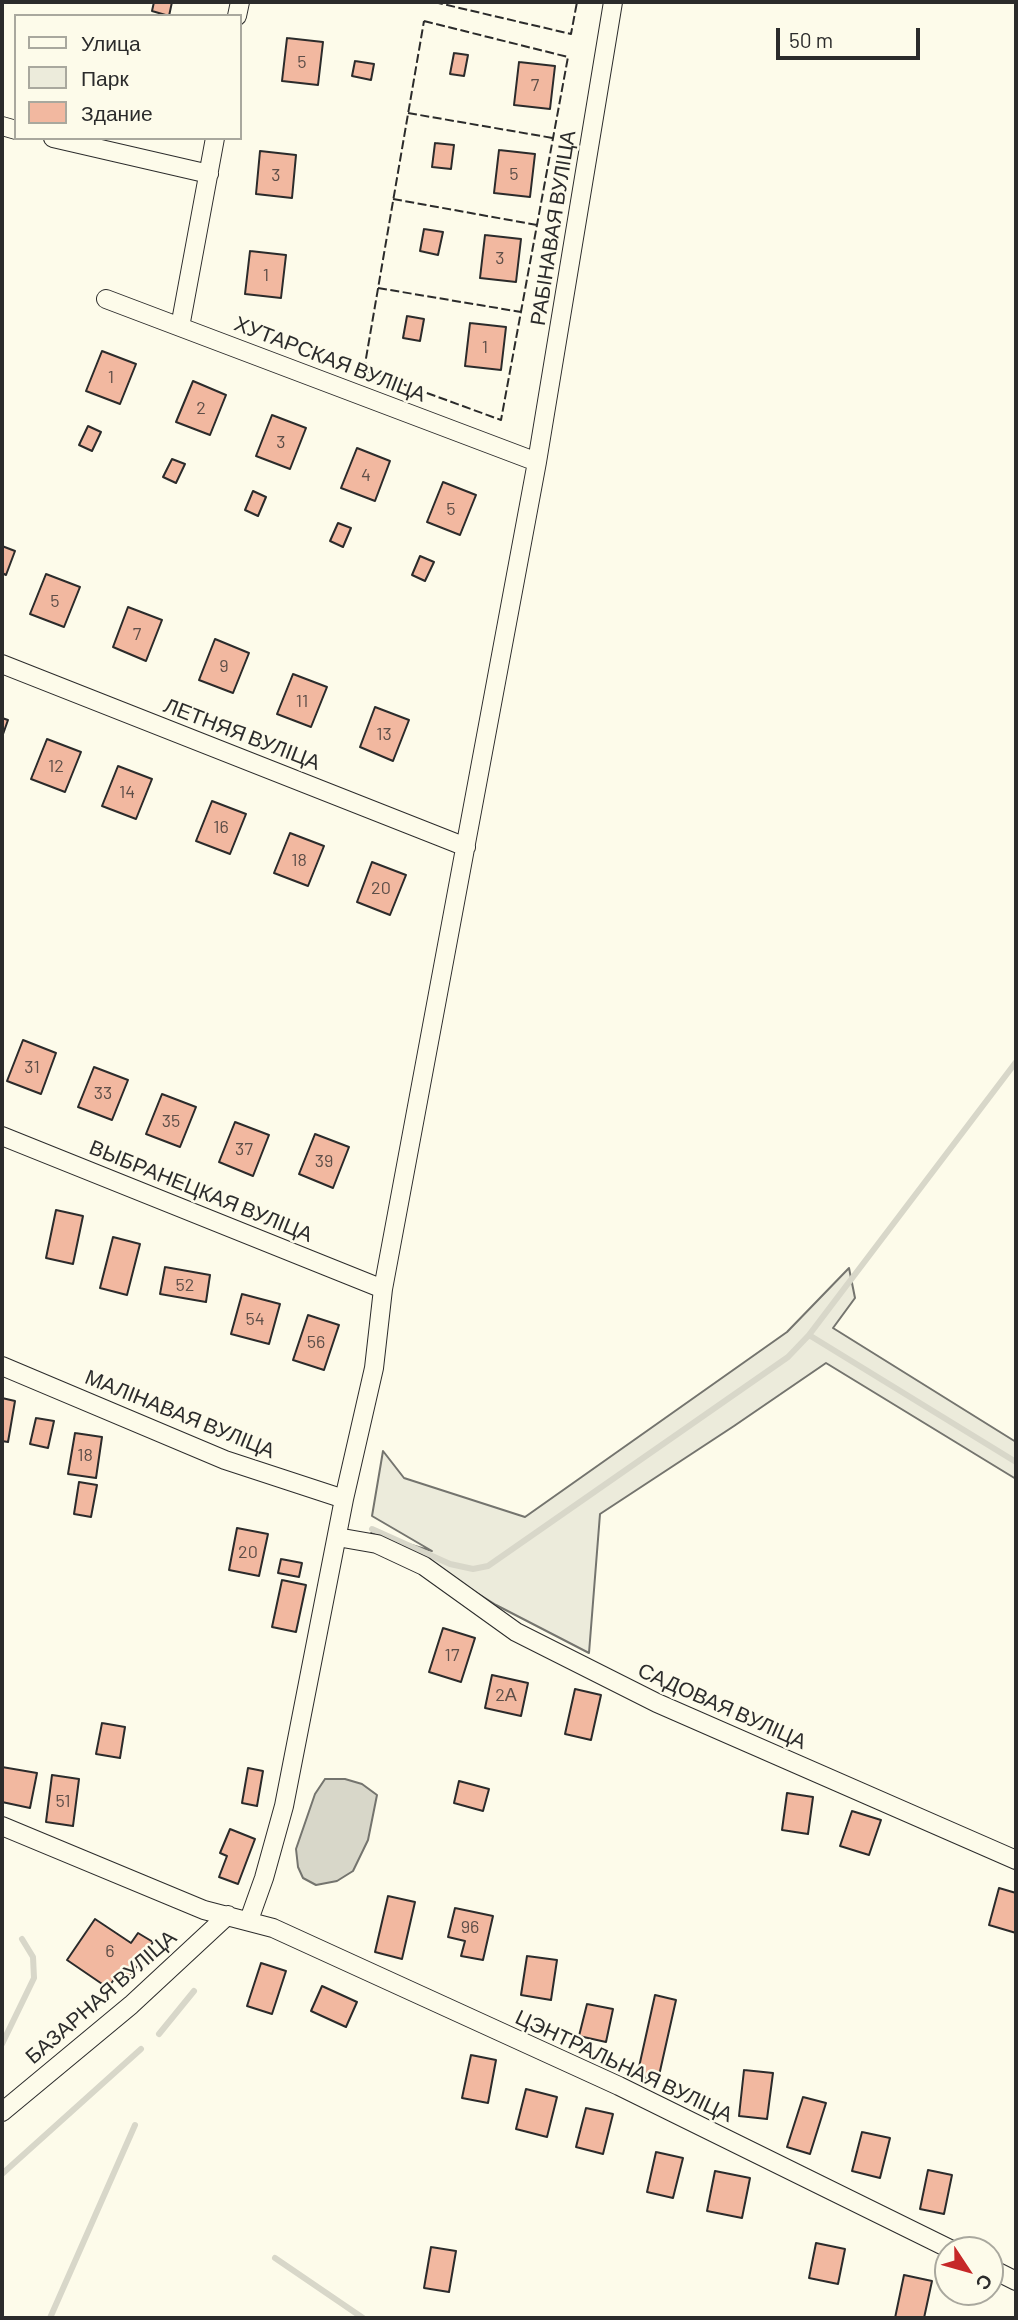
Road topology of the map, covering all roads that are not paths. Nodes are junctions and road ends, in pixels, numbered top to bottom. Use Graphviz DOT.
graph roads {
  1 [pos="613,2"];
  2 [pos="62,140"];
  3 [pos="215,140"];
  4 [pos="209,174"];
  5 [pos="106,299"];
  6 [pos="180,327"];
  7 [pos="537,462"];
  8 [pos="2,664"];
  9 [pos="466,847"];
  10 [pos="2,1136"];
  11 [pos="383,1289"];
  12 [pos="2,1366"];
  13 [pos="344,1499"];
  14 [pos="337,1537"];
  15 [pos="2,1826"];
  16 [pos="1016,1860"];
  17 [pos="228,1915"];
  18 [pos="249,1920"];
  19 [pos="2,2112"];
  20 [pos="934,2242"];
  1 -- 7 [label="street, РАБІНАВАЯ ВУЛІЦА"];
  2 -- 4 [label="street"];
  3 -- 4 [label="street"];
  4 -- 6 [label="street"];
  5 -- 6 [label="street, ХУТАРСКАЯ ВУЛІЦА"];
  6 -- 7 [label="street, ХУТАРСКАЯ ВУЛІЦА"];
  7 -- 9 [label="street, РАБІНАВАЯ ВУЛІЦА"];
  8 -- 9 [label="street, ЛЕТНЯЯ ВУЛІЦА"];
  9 -- 11 [label="street, РАБІНАВАЯ ВУЛІЦА"];
  10 -- 11 [label="street, ВЫБРАНЕЦКАЯ ВУЛІЦА"];
  11 -- 13 [label="street, РАБІНАВАЯ ВУЛІЦА"];
  12 -- 13 [label="street, МАЛІНАВАЯ ВУЛІЦА"];
  13 -- 14 [label="street, РАБІНАВАЯ ВУЛІЦА"];
  14 -- 16 [label="street, САДОВАЯ ВУЛІЦА"];
  14 -- 18 [label="street, РАБІНАВАЯ ВУЛІЦА"];
  15 -- 17 [label="street, ЦЭНТРАЛЬНАЯ ВУЛІЦА"];
  17 -- 18 [label="street, ЦЭНТРАЛЬНАЯ ВУЛІЦА"];
  17 -- 19 [label="street, БАЗАРНАЯ ВУЛІЦА"];
  18 -- 20 [label="street, ЦЭНТРАЛЬНАЯ ВУЛІЦА"];
}
